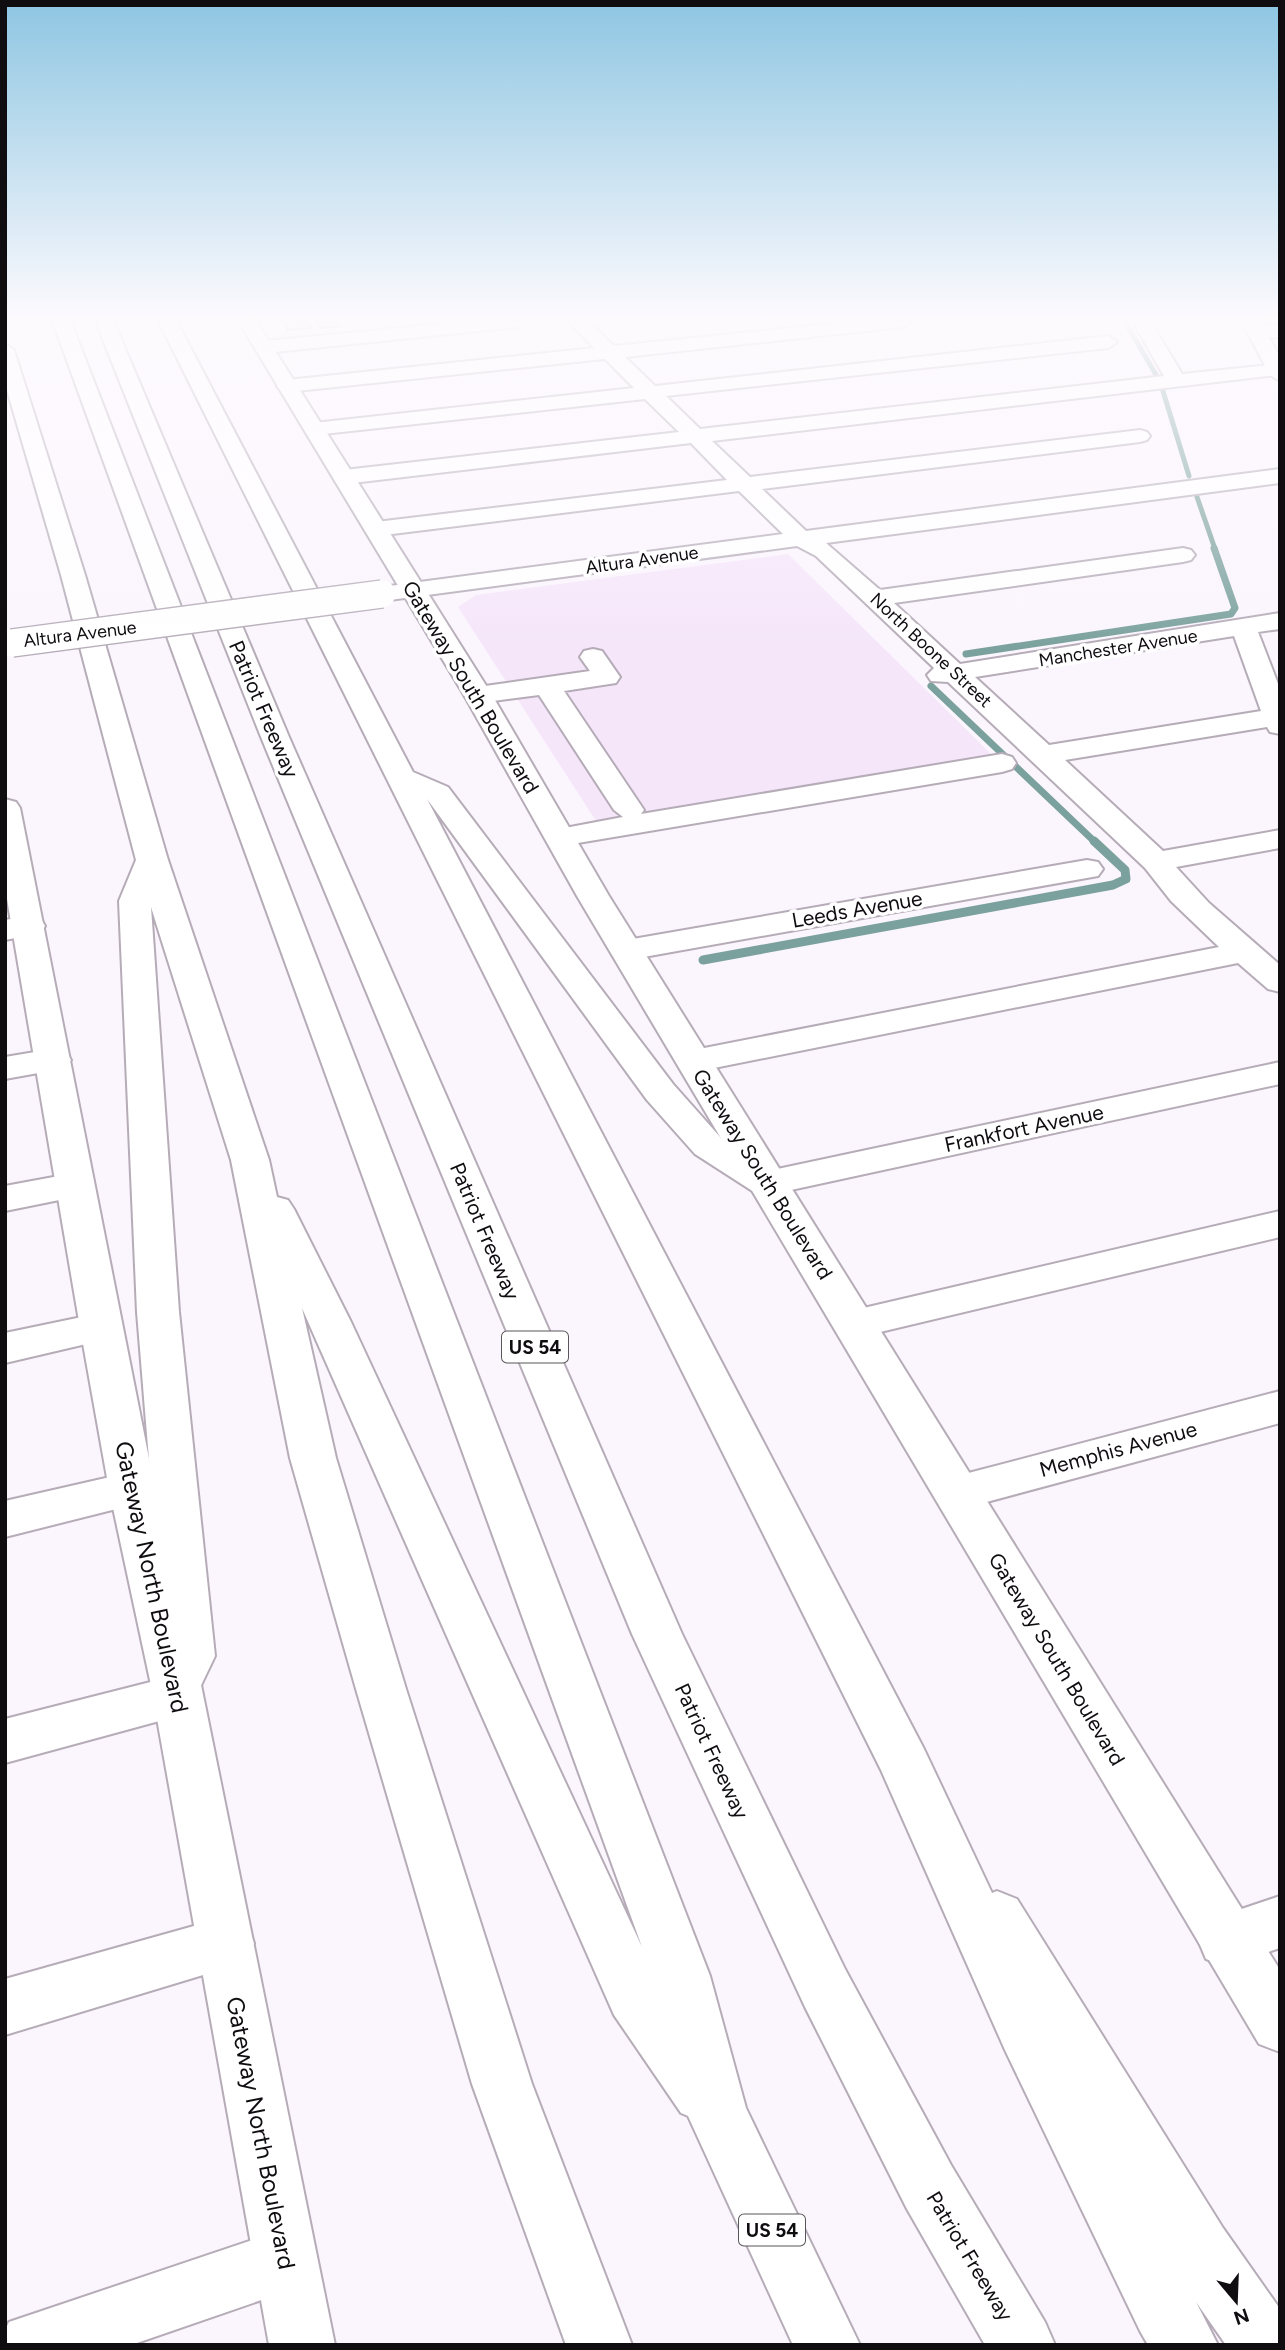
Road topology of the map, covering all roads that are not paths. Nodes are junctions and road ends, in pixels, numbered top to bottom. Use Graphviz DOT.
graph roads {
  1 [pos="30,432"];
  2 [pos="103,432"];
  3 [pos="150,432"];
  4 [pos="224,432"];
  5 [pos="316,432"];
  6 [pos="691,432"];
  7 [pos="732,432"];
  8 [pos="695,436"];
  9 [pos="1140,436"];
  10 [pos="1280,476"];
  11 [pos="344,477"];
  12 [pos="745,484"];
  13 [pos="376,529"];
  14 [pos="801,538"];
  15 [pos="1183,555"];
  16 [pos="398,592"];
  17 [pos="880,603"];
  18 [pos="1280,621"];
  19 [pos="1244,629"];
  20 [pos="8,643"];
  21 [pos="593,657"];
  22 [pos="956,672"];
  23 [pos="546,685"];
  24 [pos="478,695"];
  25 [pos="1278,722"];
  26 [pos="1043,755"];
  27 [pos="1002,763"];
  28 [pos="401,778"];
  29 [pos="5,809"];
  30 [pos="629,810"];
  31 [pos="560,837"];
  32 [pos="1280,839"];
  33 [pos="152,860"];
  34 [pos="1156,862"];
  35 [pos="1087,869"];
  36 [pos="17,928"];
  37 [pos="627,950"];
  38 [pos="1245,952"];
  39 [pos="1280,982"];
  40 [pos="53,1060"];
  41 [pos="694,1061"];
  42 [pos="5,1068"];
  43 [pos="1280,1073"];
  44 [pos="250,1160"];
  45 [pos="768,1183"];
  46 [pos="75,1185"];
  47 [pos="5,1199"];
  48 [pos="1280,1224"];
  49 [pos="855,1324"];
  50 [pos="100,1327"];
  51 [pos="5,1348"];
  52 [pos="1280,1407"];
  53 [pos="132,1489"];
  54 [pos="957,1493"];
  55 [pos="5,1519"];
  56 [pos="177,1691"];
  57 [pos="5,1741"];
  58 [pos="905,1765"];
  59 [pos="1280,1922"];
  60 [pos="1226,1940"];
  61 [pos="226,1943"];
  62 [pos="5,2007"];
  63 [pos="1280,2024"];
  64 [pos="718,2115"];
  65 [pos="285,2261"];
  66 [pos="1174,2327"];
  67 [pos="32,2345"];
  68 [pos="302,2345"];
  69 [pos="598,2345"];
  70 [pos="827,2345"];
  71 [pos="1022,2345"];
  72 [pos="1265,2345"];
  1 -- 33 [label="main road"];
  2 -- 64 [label="main road, US 54"];
  3 -- 71 [label="main road, Patriot Freeway / US 54"];
  4 -- 28 [label="main road"];
  5 -- 11 [label="main road, Gateway South Boulevard"];
  6 -- 8 [label="main road, North Boone Street"];
  7 -- 8 [label="main road"];
  8 -- 11 [label="main road"];
  8 -- 12 [label="main road, North Boone Street"];
  9 -- 12 [label="main road"];
  10 -- 14 [label="main road, Altura Avenue"];
  11 -- 13 [label="main road, Gateway South Boulevard"];
  12 -- 13 [label="main road"];
  12 -- 14 [label="main road, North Boone Street"];
  13 -- 16 [label="main road, Gateway South Boulevard"];
  14 -- 16 [label="main road, Altura Avenue"];
  14 -- 17 [label="main road, North Boone Street"];
  15 -- 17 [label="main road"];
  16 -- 20 [label="main road, Altura Avenue, bridge"];
  16 -- 24 [label="main road, Gateway South Boulevard"];
  17 -- 22 [label="main road, Manchester Avenue"];
  18 -- 19 [label="main road, Manchester Avenue"];
  19 -- 22 [label="main road, Manchester Avenue"];
  19 -- 25 [label="main road"];
  21 -- 23 [label="main road"];
  22 -- 26 [label="main road, North Boone Street"];
  23 -- 24 [label="main road"];
  23 -- 30 [label="main road"];
  24 -- 31 [label="main road, Gateway South Boulevard"];
  25 -- 26 [label="main road"];
  26 -- 34 [label="main road, North Boone Street"];
  27 -- 31 [label="main road"];
  28 -- 45 [label="main road"];
  28 -- 58 [label="main road"];
  29 -- 36 [label="main road, Gateway North Boulevard"];
  31 -- 37 [label="main road, Gateway South Boulevard"];
  32 -- 34 [label="main road"];
  33 -- 44 [label="main road"];
  33 -- 56 [label="main road"];
  34 -- 38 [label="main road, North Boone Street"];
  35 -- 37 [label="main road, Leeds Avenue"];
  36 -- 40 [label="main road, Gateway North Boulevard"];
  37 -- 41 [label="main road, Gateway South Boulevard"];
  38 -- 39 [label="main road, North Boone Street"];
  38 -- 41 [label="main road"];
  40 -- 42 [label="main road"];
  40 -- 46 [label="main road, Gateway North Boulevard"];
  41 -- 45 [label="main road, Gateway South Boulevard"];
  43 -- 45 [label="main road, Frankfort Avenue"];
  44 -- 64 [label="main road"];
  44 -- 69 [label="main road"];
  45 -- 49 [label="main road, Gateway South Boulevard"];
  46 -- 47 [label="main road"];
  46 -- 50 [label="main road, Gateway North Boulevard"];
  48 -- 49 [label="main road"];
  49 -- 54 [label="main road, Gateway South Boulevard"];
  50 -- 51 [label="main road"];
  50 -- 53 [label="main road, Gateway North Boulevard"];
  52 -- 54 [label="main road, Memphis Avenue"];
  53 -- 55 [label="main road"];
  53 -- 56 [label="main road, Gateway North Boulevard"];
  54 -- 60 [label="main road, Gateway South Boulevard"];
  56 -- 57 [label="main road"];
  56 -- 61 [label="main road, Gateway North Boulevard"];
  58 -- 66 [label="main road"];
  58 -- 72 [label="main road"];
  59 -- 60 [label="main road"];
  60 -- 63 [label="main road, Gateway South Boulevard"];
  61 -- 62 [label="main road"];
  61 -- 65 [label="main road, Gateway North Boulevard"];
  64 -- 70 [label="main road, US 54"];
  65 -- 67 [label="main road"];
  65 -- 68 [label="main road, Gateway North Boulevard"];
}
